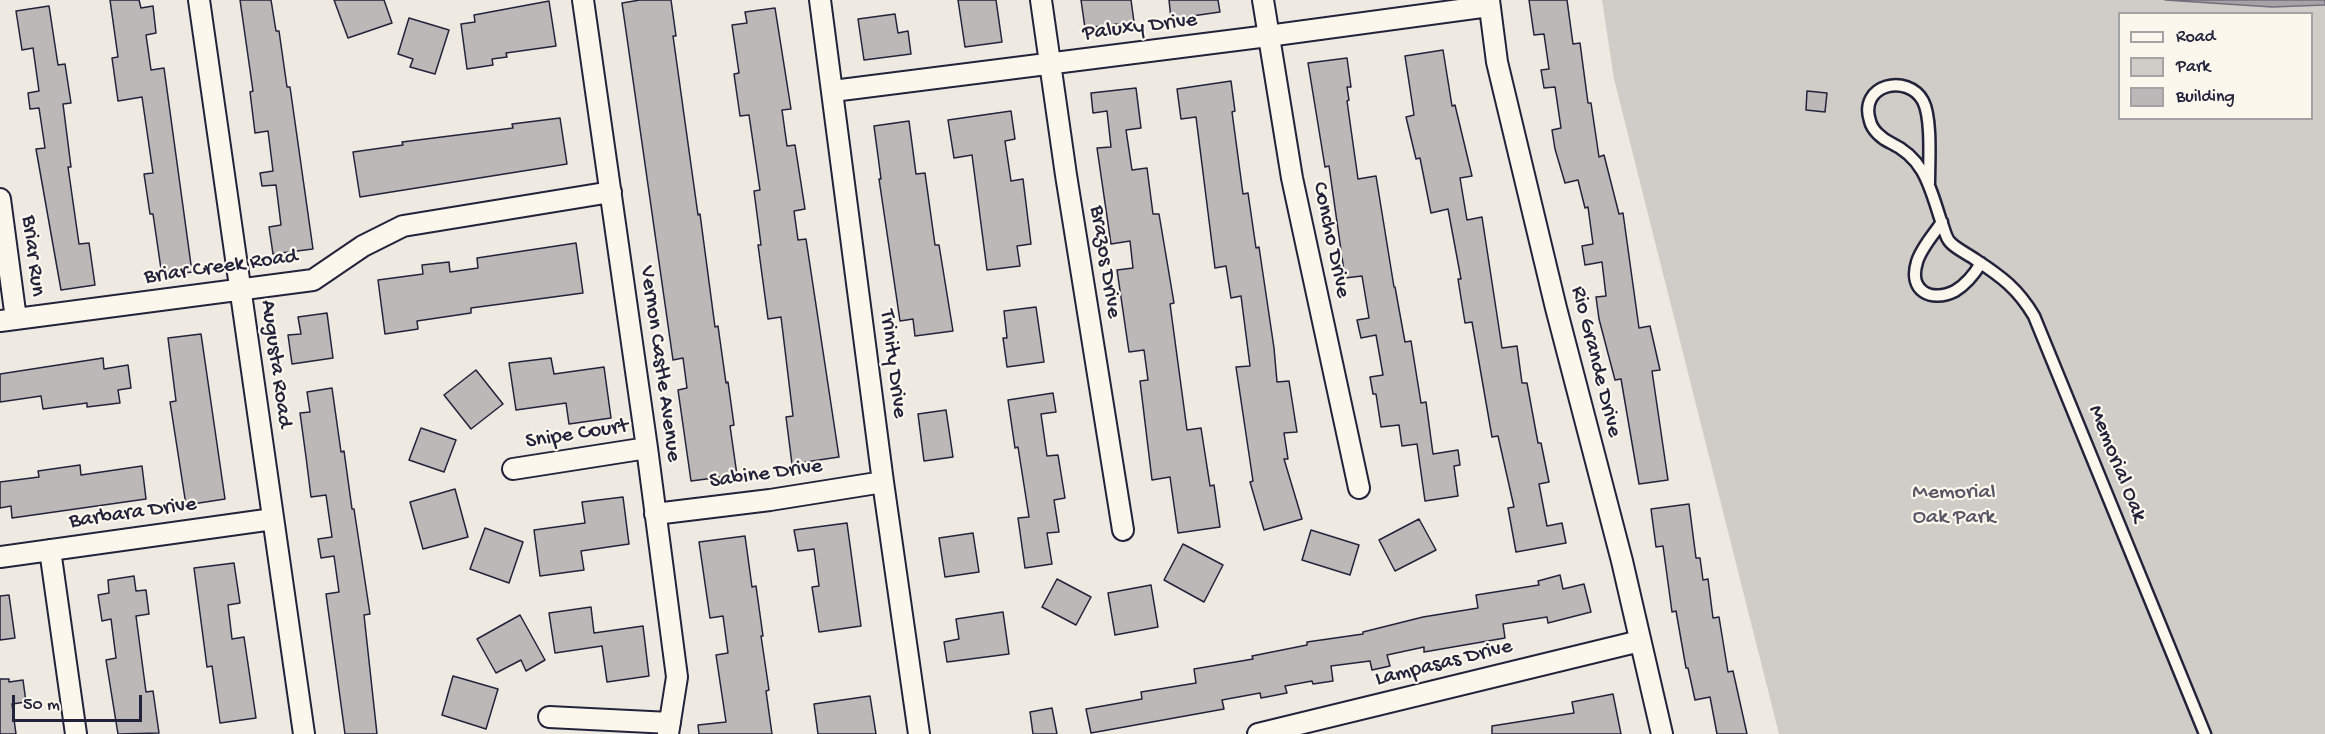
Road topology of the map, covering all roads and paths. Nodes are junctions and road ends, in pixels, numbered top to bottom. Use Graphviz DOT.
graph roads {
  1 [pos="199,0"];
  2 [pos="583,0"];
  3 [pos="820,0"];
  4 [pos="1041,0"];
  5 [pos="1263,0"];
  6 [pos="1489,3"];
  7 [pos="1268,36"];
  8 [pos="1051,64"];
  9 [pos="833,91"];
  10 [pos="1929,183"];
  11 [pos="611,192"];
  12 [pos="0,199"];
  13 [pos="1942,222"];
  14 [pos="1981,263"];
  15 [pos="241,291"];
  16 [pos="8,320"];
  17 [pos="647,448"];
  18 [pos="513,469"];
  19 [pos="883,482"];
  20 [pos="1359,488"];
  21 [pos="655,513"];
  22 [pos="273,519"];
  23 [pos="1123,530"];
  24 [pos="50,550"];
  25 [pos="0,557"];
  26 [pos="1640,641"];
  27 [pos="549,717"];
  28 [pos="669,728"];
  29 [pos="76,734"];
  30 [pos="304,734"];
  31 [pos="919,734"];
  32 [pos="1258,734"];
  33 [pos="1662,734"];
  34 [pos="2205,734"];
  1 -- 15 [label="street, Augusta Road"];
  2 -- 11 [label="street, Vernon Castle Avenue"];
  3 -- 9 [label="street, Trinity Drive"];
  4 -- 8 [label="street, Brazos Drive"];
  5 -- 7 [label="street, Concho Drive"];
  6 -- 7 [label="street, Paluxy Drive"];
  6 -- 26 [label="street, Rio Grande Drive"];
  7 -- 8 [label="street, Paluxy Drive"];
  7 -- 20 [label="street, Concho Drive"];
  8 -- 9 [label="street, Paluxy Drive"];
  8 -- 23 [label="street, Brazos Drive"];
  9 -- 19 [label="street, Trinity Drive"];
  10 -- 10 [label="lane"];
  10 -- 13 [label="lane"];
  11 -- 15 [label="street, Briar Creek Road"];
  11 -- 17 [label="street, Vernon Castle Avenue"];
  12 -- 16 [label="street, Briar Run"];
  13 -- 14 [label="lane, Memorial Oak"];
  13 -- 14 [label="lane"];
  14 -- 34 [label="lane, Memorial Oak"];
  15 -- 16 [label="street, Briar Creek Road"];
  15 -- 22 [label="street, Augusta Road"];
  17 -- 18 [label="street, Snipe Court"];
  17 -- 21 [label="street, Vernon Castle Avenue"];
  19 -- 21 [label="street, Sabine Drive"];
  19 -- 31 [label="street, Trinity Drive"];
  21 -- 28 [label="street, Vernon Castle Avenue"];
  22 -- 24 [label="street, Barbara Drive"];
  22 -- 30 [label="street, Augusta Road"];
  24 -- 25 [label="street, Barbara Drive"];
  24 -- 29 [label="street"];
  26 -- 32 [label="street, Lampasas Drive"];
  26 -- 33 [label="street, Rio Grande Drive"];
  27 -- 28 [label="street"];
}
